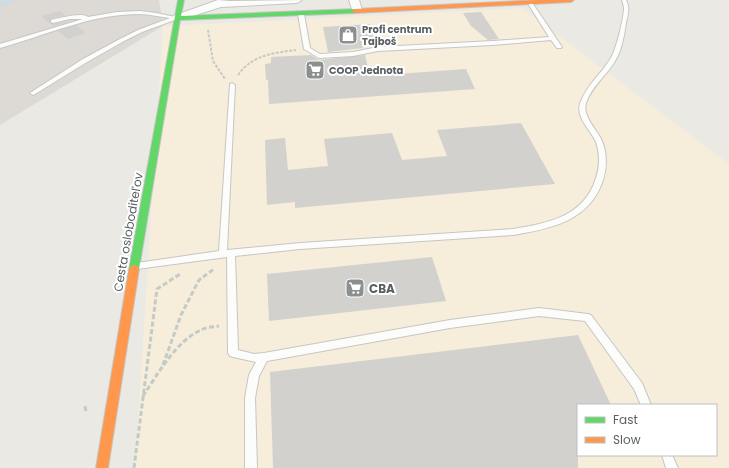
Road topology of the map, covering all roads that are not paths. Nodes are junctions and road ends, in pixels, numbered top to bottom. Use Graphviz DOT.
graph roads {
  1 [pos="181,0"];
  2 [pos="297,0"];
  3 [pos="354,0"];
  4 [pos="570,0"];
  5 [pos="624,0"];
  6 [pos="222,2"];
  7 [pos="529,2"];
  8 [pos="357,10"];
  9 [pos="301,14"];
  10 [pos="94,18"];
  11 [pos="178,18"];
  12 [pos="53,22"];
  13 [pos="553,38"];
  14 [pos="0,46"];
  15 [pos="559,47"];
  16 [pos="232,85"];
  17 [pos="33,93"];
  18 [pos="227,253"];
  19 [pos="134,267"];
  20 [pos="264,357"];
  21 [pos="646,404"];
  22 [pos="667,456"];
  23 [pos="102,468"];
  24 [pos="251,468"];
  25 [pos="672,468"];
  1 -- 11 [label="main road, Cesta osloboditeľov"];
  2 -- 6 [label="street"];
  3 -- 8 [label="street"];
  4 -- 7 [label="main road"];
  5 -- 18 [label="lane"];
  6 -- 11 [label="street"];
  7 -- 8 [label="main road"];
  7 -- 13 [label="lane"];
  8 -- 9 [label="main road"];
  9 -- 11 [label="main road"];
  9 -- 13 [label="lane"];
  10 -- 11 [label="lane"];
  10 -- 12 [label="lane"];
  10 -- 14 [label="lane"];
  11 -- 17 [label="lane"];
  11 -- 19 [label="main road, Cesta osloboditeľov"];
  13 -- 15 [label="lane"];
  16 -- 18 [label="lane"];
  18 -- 19 [label="lane"];
  18 -- 20 [label="lane"];
  19 -- 23 [label="main road, Cesta osloboditeľov"];
  20 -- 21 [label="lane"];
  20 -- 24 [label="lane"];
  22 -- 25 [label="lane"];
}
